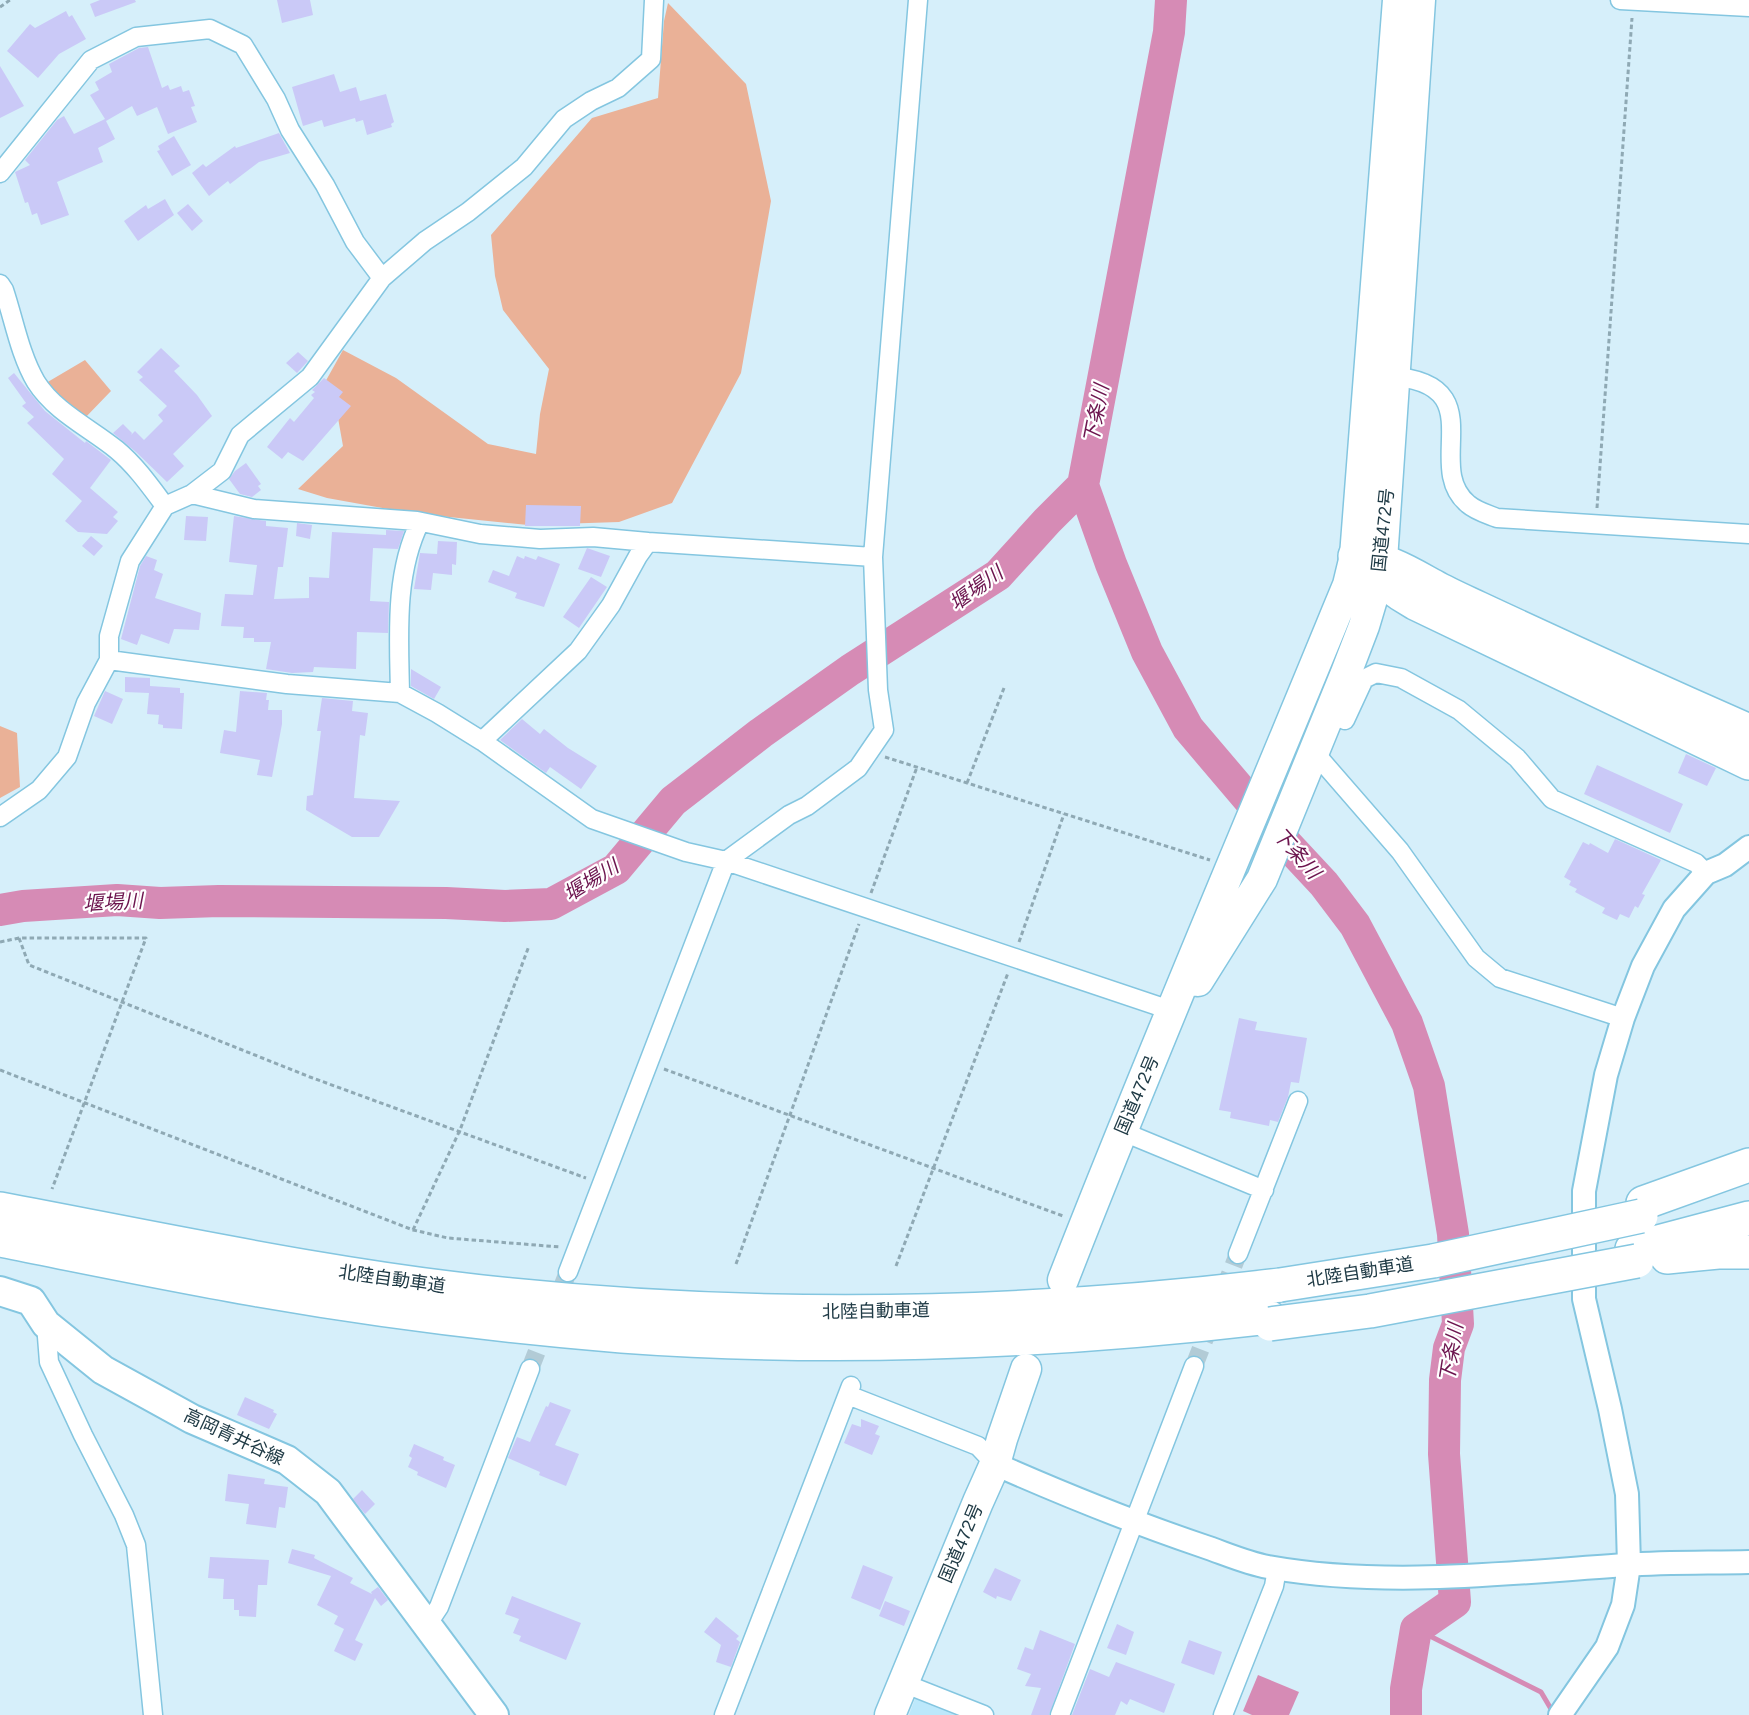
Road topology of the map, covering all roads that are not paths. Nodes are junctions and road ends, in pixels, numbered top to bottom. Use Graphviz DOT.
graph roads {
  1 [pos="654,0"];
  2 [pos="918,0"];
  3 [pos="1398,0"];
  4 [pos="1420,0"];
  5 [pos="1627,1"];
  6 [pos="1749,8"];
  7 [pos="0,173"];
  8 [pos="382,278"];
  9 [pos="0,284"];
  10 [pos="1382,375"];
  11 [pos="192,494"];
  12 [pos="165,506"];
  13 [pos="420,522"];
  14 [pos="1749,534"];
  15 [pos="648,542"];
  16 [pos="873,558"];
  17 [pos="1372,565"];
  18 [pos="109,660"];
  19 [pos="400,693"];
  20 [pos="1330,713"];
  21 [pos="1749,731"];
  22 [pos="482,741"];
  23 [pos="1749,763"];
  24 [pos="1309,764"];
  25 [pos="0,817"];
  26 [pos="1749,848"];
  27 [pos="726,861"];
  28 [pos="1706,873"];
  29 [pos="1173,1011"];
  30 [pos="1623,1018"];
  31 [pos="1298,1101"];
  32 [pos="1121,1131"];
  33 [pos="1749,1165"];
  34 [pos="1749,1187"];
  35 [pos="1264,1190"];
  36 [pos="0,1209"];
  37 [pos="1642,1209"];
  38 [pos="1749,1218"];
  39 [pos="0,1240"];
  40 [pos="1749,1252"];
  41 [pos="1238,1254"];
  42 [pos="1634,1255"];
  43 [pos="568,1272"];
  44 [pos="1063,1280"];
  45 [pos="0,1291"];
  46 [pos="46,1324"];
  47 [pos="1194,1366"];
  48 [pos="530,1369"];
  49 [pos="1026,1369"];
  50 [pos="995,1464"];
  51 [pos="1135,1522"];
  52 [pos="1749,1562"];
  53 [pos="1629,1565"];
  54 [pos="1277,1569"];
  55 [pos="427,1625"];
  56 [pos="903,1683"];
  57 [pos="482,1710"];
  58 [pos="153,1715"];
  59 [pos="724,1715"];
  60 [pos="890,1715"];
  61 [pos="984,1715"];
  62 [pos="1060,1715"];
  63 [pos="1223,1715"];
  64 [pos="1560,1715"];
  1 -- 8 [label="street"];
  2 -- 16 [label="street"];
  3 -- 10 [label="highway, 国道472号"];
  4 -- 10 [label="highway, 国道472号"];
  5 -- 6 [label="street"];
  7 -- 8 [label="street"];
  8 -- 11 [label="street"];
  9 -- 12 [label="street"];
  10 -- 14 [label="street"];
  10 -- 17 [label="highway, 国道472号"];
  11 -- 12 [label="street"];
  11 -- 13 [label="street"];
  12 -- 18 [label="street"];
  13 -- 15 [label="street"];
  13 -- 19 [label="street"];
  15 -- 16 [label="street"];
  15 -- 22 [label="street"];
  16 -- 27 [label="street"];
  17 -- 20 [label="highway, 国道472号"];
  17 -- 21 [label="highway"];
  17 -- 23 [label="highway"];
  17 -- 29 [label="highway, 国道472号"];
  18 -- 19 [label="street"];
  18 -- 25 [label="street"];
  19 -- 22 [label="street"];
  20 -- 24 [label="highway, 国道472号"];
  20 -- 28 [label="street"];
  22 -- 27 [label="street"];
  24 -- 29 [label="highway, 国道472号"];
  24 -- 30 [label="street"];
  26 -- 28 [label="street"];
  27 -- 29 [label="street"];
  27 -- 43 [label="street"];
  28 -- 30 [label="street"];
  29 -- 32 [label="highway, 国道472号"];
  30 -- 53 [label="street"];
  31 -- 35 [label="street"];
  32 -- 35 [label="street"];
  32 -- 44 [label="highway, 国道472号"];
  33 -- 37 [label="highway"];
  34 -- 37 [label="highway, 北陸自動車道"];
  35 -- 41 [label="street"];
  36 -- 37 [label="highway, 北陸自動車道, bridge"];
  38 -- 42 [label="highway, 北陸自動車道"];
  39 -- 42 [label="highway, 北陸自動車道"];
  40 -- 42 [label="highway"];
  45 -- 46 [label="main road, 高岡青井谷線"];
  46 -- 55 [label="main road, 高岡青井谷線"];
  46 -- 58 [label="street"];
  47 -- 51 [label="street"];
  48 -- 55 [label="street"];
  49 -- 50 [label="highway, 国道472号"];
  50 -- 51 [label="street"];
  50 -- 56 [label="highway, 国道472号"];
  50 -- 59 [label="street"];
  51 -- 54 [label="street"];
  51 -- 62 [label="street"];
  52 -- 53 [label="street"];
  53 -- 54 [label="street"];
  53 -- 64 [label="street"];
  54 -- 63 [label="street"];
  55 -- 57 [label="main road, 高岡青井谷線"];
  56 -- 60 [label="highway, 国道472号"];
  56 -- 61 [label="street"];
}
